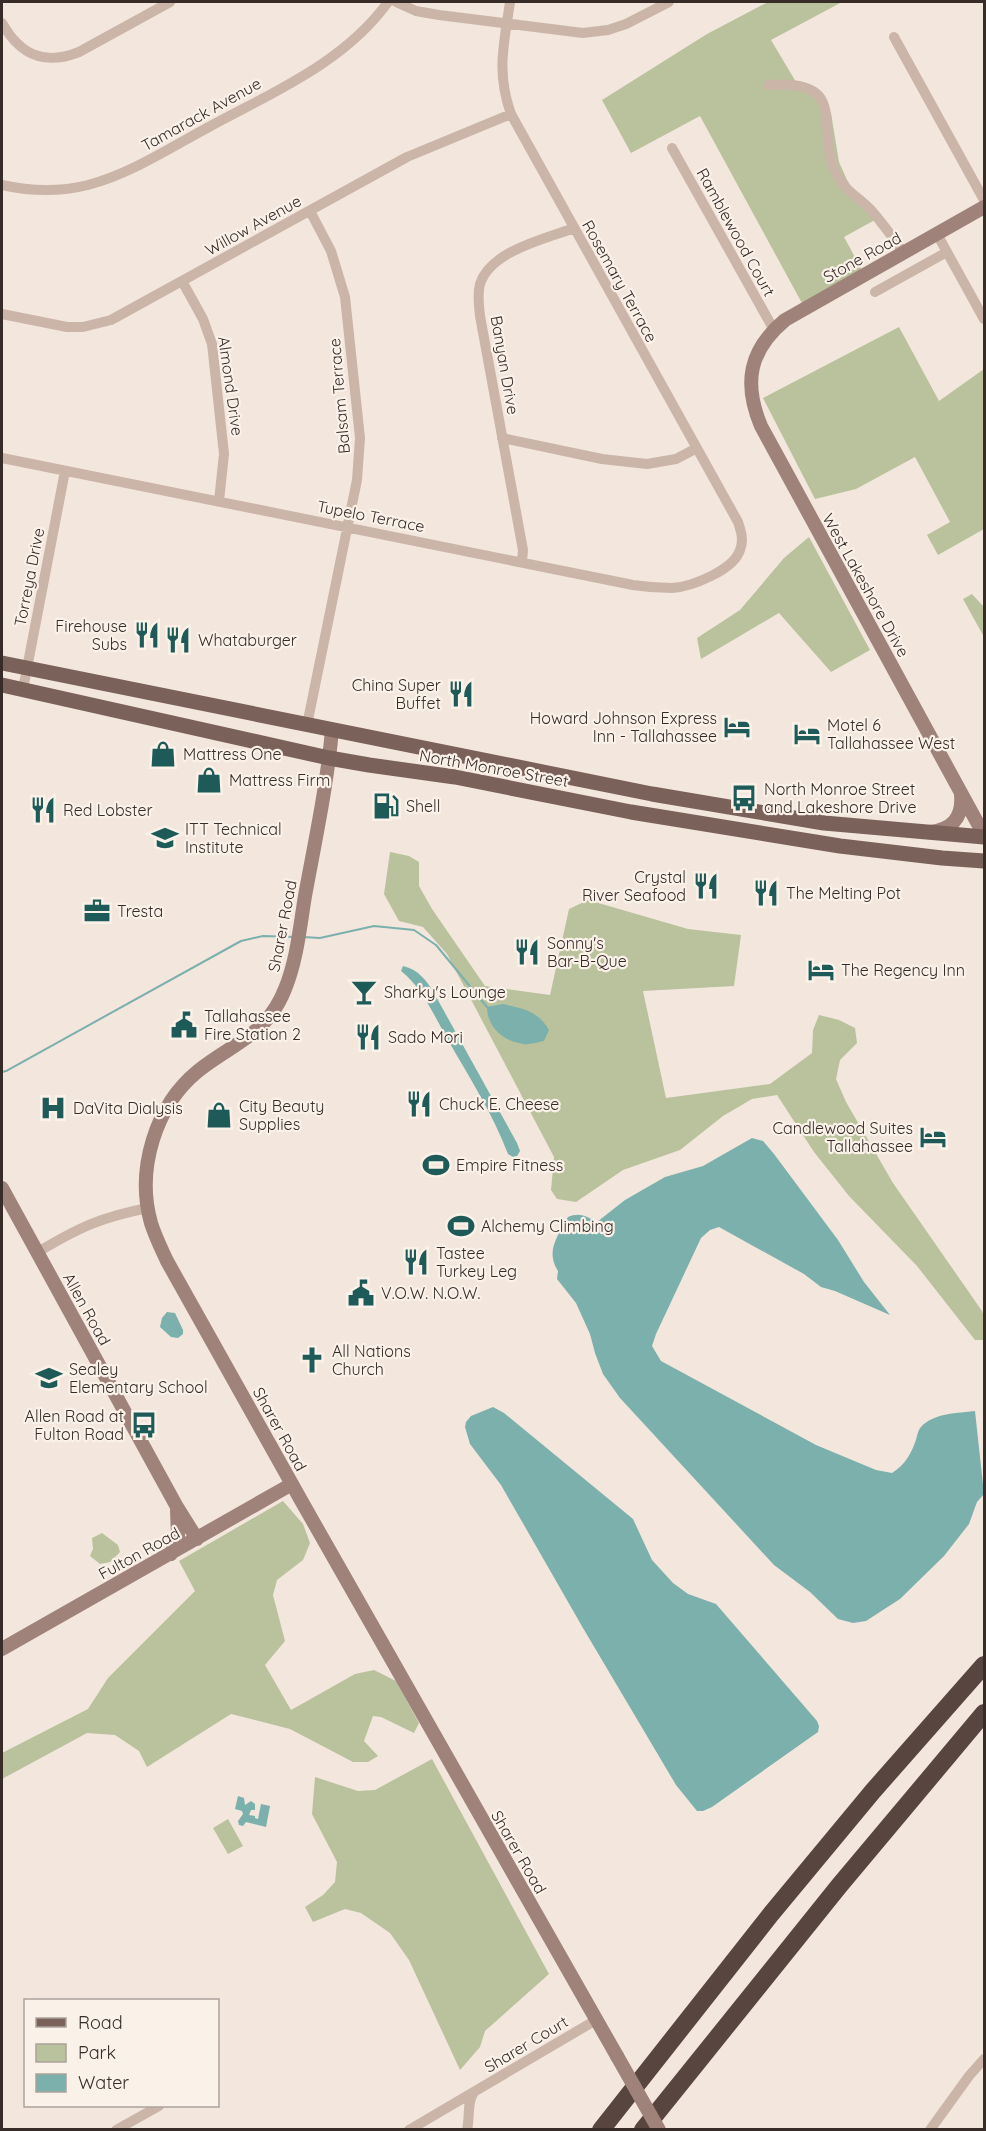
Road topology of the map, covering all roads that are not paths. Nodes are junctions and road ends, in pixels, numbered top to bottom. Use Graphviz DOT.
graph roads {
  1 [pos="170,2"];
  2 [pos="388,2"];
  3 [pos="396,2"];
  4 [pos="510,2"];
  5 [pos="669,2"];
  6 [pos="2,23"];
  7 [pos="507,24"];
  8 [pos="894,37"];
  9 [pos="768,85"];
  10 [pos="511,114"];
  11 [pos="672,148"];
  12 [pos="2,185"];
  13 [pos="984,200"];
  14 [pos="984,207"];
  15 [pos="310,211"];
  16 [pos="574,228"];
  17 [pos="937,234"];
  18 [pos="947,252"];
  19 [pos="904,253"];
  20 [pos="182,281"];
  21 [pos="875,292"];
  22 [pos="2,314"];
  23 [pos="984,319"];
  24 [pos="774,330"];
  25 [pos="762,345"];
  26 [pos="502,438"];
  27 [pos="697,448"];
  28 [pos="2,458"];
  29 [pos="65,471"];
  30 [pos="219,501"];
  31 [pos="348,527"];
  32 [pos="522,562"];
  33 [pos="730,563"];
  34 [pos="2,663"];
  35 [pos="27,667"];
  36 [pos="2,685"];
  37 [pos="23,689"];
  38 [pos="194,702"];
  39 [pos="308,725"];
  40 [pos="190,727"];
  41 [pos="332,730"];
  42 [pos="329,758"];
  43 [pos="484,761"];
  44 [pos="509,766"];
  45 [pos="479,782"];
  46 [pos="501,786"];
  47 [pos="644,793"];
  48 [pos="961,793"];
  49 [pos="631,812"];
  50 [pos="648,815"];
  51 [pos="824,823"];
  52 [pos="923,832"];
  53 [pos="984,836"];
  54 [pos="817,842"];
  55 [pos="984,861"];
  56 [pos="2,1188"];
  57 [pos="148,1208"];
  58 [pos="38,1252"];
  59 [pos="292,1484"];
  60 [pos="177,1508"];
  61 [pos="197,1539"];
  62 [pos="171,1554"];
  63 [pos="2,1649"];
  64 [pos="984,1665"];
  65 [pos="984,1713"];
  66 [pos="596,2020"];
  67 [pos="984,2059"];
  68 [pos="473,2094"];
  69 [pos="157,2107"];
  70 [pos="116,2130"];
  71 [pos="409,2130"];
  72 [pos="467,2130"];
  73 [pos="601,2130"];
  74 [pos="643,2130"];
  75 [pos="659,2130"];
  76 [pos="930,2130"];
  1 -- 6 [label="street"];
  2 -- 12 [label="street, Tamarack Avenue"];
  3 -- 7 [label="street"];
  4 -- 7 [label="street, Rosemary Terrace"];
  5 -- 7 [label="street"];
  7 -- 10 [label="street, Rosemary Terrace"];
  8 -- 13 [label="street"];
  9 -- 19 [label="street"];
  10 -- 15 [label="street, Willow Avenue"];
  10 -- 16 [label="street, Rosemary Terrace"];
  11 -- 24 [label="street, Ramblewood Court"];
  14 -- 17 [label="street, Stone Road"];
  15 -- 20 [label="street, Willow Avenue"];
  15 -- 31 [label="street, Balsam Terrace"];
  16 -- 26 [label="street, Banyan Drive"];
  16 -- 27 [label="street, Rosemary Terrace"];
  17 -- 18 [label="street"];
  17 -- 19 [label="street, Stone Road"];
  18 -- 21 [label="street"];
  18 -- 23 [label="street"];
  19 -- 24 [label="street, Stone Road"];
  20 -- 22 [label="street, Willow Avenue"];
  20 -- 30 [label="street, Almond Drive"];
  24 -- 25 [label="street, Stone Road"];
  25 -- 48 [label="street, West Lakeshore Drive"];
  26 -- 27 [label="street"];
  26 -- 32 [label="street, Banyan Drive"];
  27 -- 33 [label="street, Rosemary Terrace"];
  28 -- 29 [label="street, Tupelo Terrace"];
  29 -- 30 [label="street, Tupelo Terrace"];
  29 -- 35 [label="street, Torreya Drive"];
  30 -- 31 [label="street, Tupelo Terrace"];
  31 -- 32 [label="street, Tupelo Terrace"];
  31 -- 39 [label="street, Balsam Terrace"];
  32 -- 33 [label="street, Tupelo Terrace"];
  34 -- 35 [label="main road, North Monroe Street"];
  35 -- 37 [label="street, Torreya Drive"];
  35 -- 38 [label="main road, North Monroe Street"];
  36 -- 37 [label="main road, North Monroe Street"];
  37 -- 40 [label="main road, North Monroe Street"];
  38 -- 39 [label="main road, North Monroe Street"];
  38 -- 40 [label="main road"];
  39 -- 41 [label="main road, North Monroe Street"];
  40 -- 42 [label="main road, North Monroe Street"];
  41 -- 42 [label="street, Sharer Road"];
  41 -- 43 [label="main road, North Monroe Street"];
  42 -- 45 [label="main road, North Monroe Street"];
  42 -- 57 [label="street, Sharer Road"];
  43 -- 44 [label="main road, North Monroe Street"];
  43 -- 45 [label="main road"];
  44 -- 46 [label="main road"];
  44 -- 47 [label="main road, North Monroe Street"];
  45 -- 46 [label="main road, North Monroe Street"];
  46 -- 49 [label="main road, North Monroe Street"];
  47 -- 49 [label="main road"];
  47 -- 50 [label="main road"];
  47 -- 51 [label="main road, North Monroe Street"];
  48 -- 52 [label="street"];
  48 -- 53 [label="street, West Lakeshore Drive"];
  49 -- 50 [label="main road, North Monroe Street"];
  50 -- 54 [label="main road, North Monroe Street"];
  51 -- 52 [label="main road, North Monroe Street"];
  51 -- 54 [label="main road"];
  52 -- 53 [label="main road, North Monroe Street"];
  54 -- 55 [label="main road, North Monroe Street"];
  56 -- 58 [label="street, Allen Road"];
  57 -- 58 [label="street"];
  57 -- 59 [label="street, Sharer Road"];
  58 -- 60 [label="street, Allen Road"];
  59 -- 61 [label="street, Fulton Road"];
  59 -- 66 [label="street, Sharer Road"];
  60 -- 61 [label="street, Allen Road"];
  60 -- 62 [label="street"];
  61 -- 62 [label="street, Fulton Road"];
  62 -- 63 [label="street, Fulton Road"];
  64 -- 73 [label="highway"];
  65 -- 74 [label="highway"];
  66 -- 68 [label="street, Sharer Court"];
  66 -- 75 [label="street, Sharer Road, bridge"];
  67 -- 76 [label="street"];
  68 -- 71 [label="street, Sharer Court"];
  68 -- 72 [label="street"];
  69 -- 70 [label="street"];
}
